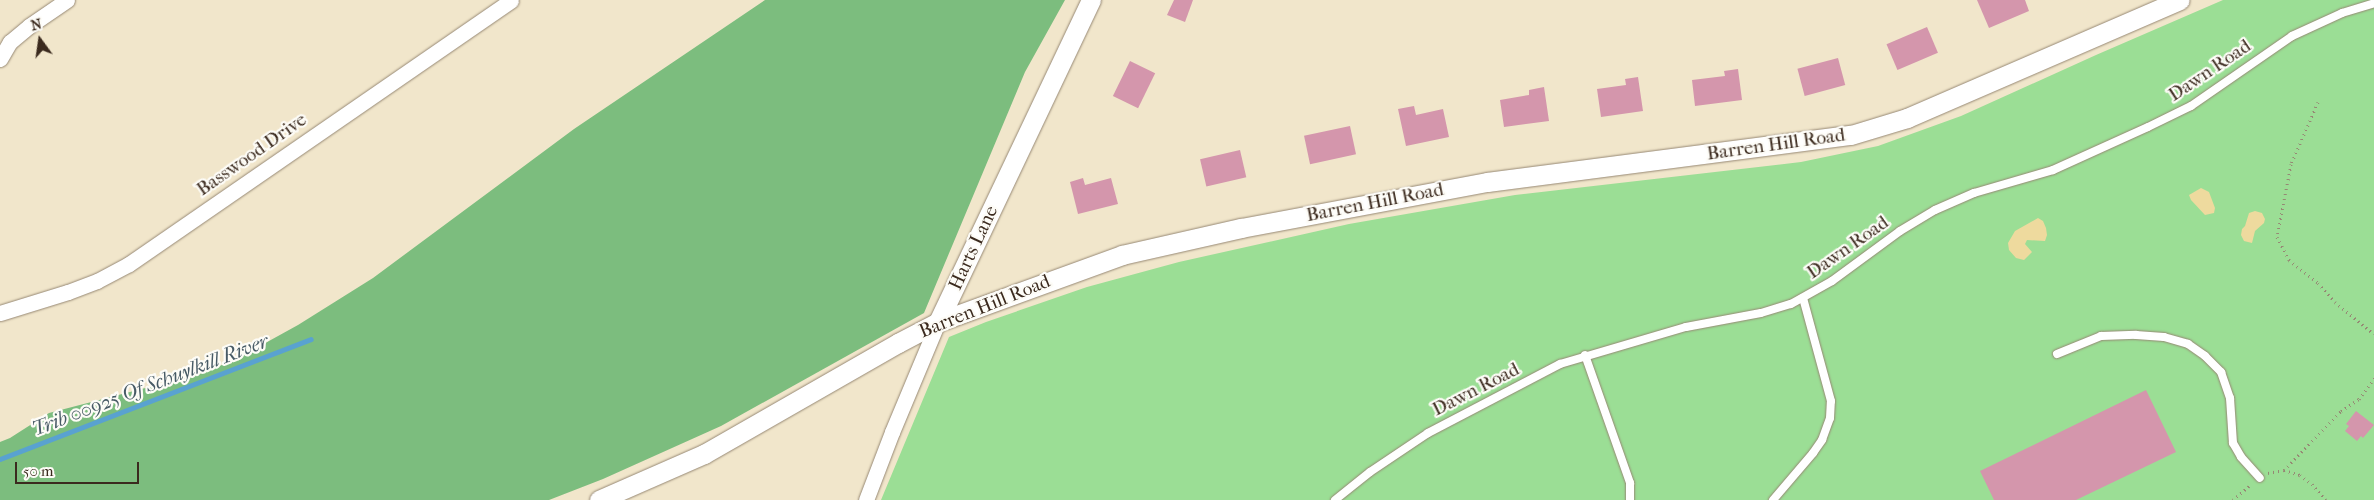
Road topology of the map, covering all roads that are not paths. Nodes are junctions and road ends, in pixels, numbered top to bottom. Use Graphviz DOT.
graph roads {
  1 [pos="67,0"];
  2 [pos="511,0"];
  3 [pos="1091,0"];
  4 [pos="2180,0"];
  5 [pos="2374,3"];
  6 [pos="0,59"];
  7 [pos="1803,298"];
  8 [pos="0,313"];
  9 [pos="938,322"];
  10 [pos="2057,354"];
  11 [pos="1585,355"];
  12 [pos="2260,478"];
  13 [pos="599,500"];
  14 [pos="866,500"];
  15 [pos="1335,500"];
  16 [pos="1630,500"];
  17 [pos="1773,500"];
  1 -- 6 [label="street"];
  2 -- 8 [label="street, Basswood Drive"];
  3 -- 9 [label="street, Harts Lane"];
  4 -- 9 [label="street, Barren Hill Road"];
  5 -- 7 [label="lane, Dawn Road"];
  7 -- 11 [label="lane, Dawn Road"];
  7 -- 17 [label="lane"];
  9 -- 13 [label="street, Barren Hill Road"];
  9 -- 14 [label="street, Harts Lane"];
  10 -- 12 [label="lane"];
  11 -- 15 [label="lane, Dawn Road"];
  11 -- 16 [label="lane"];
}
